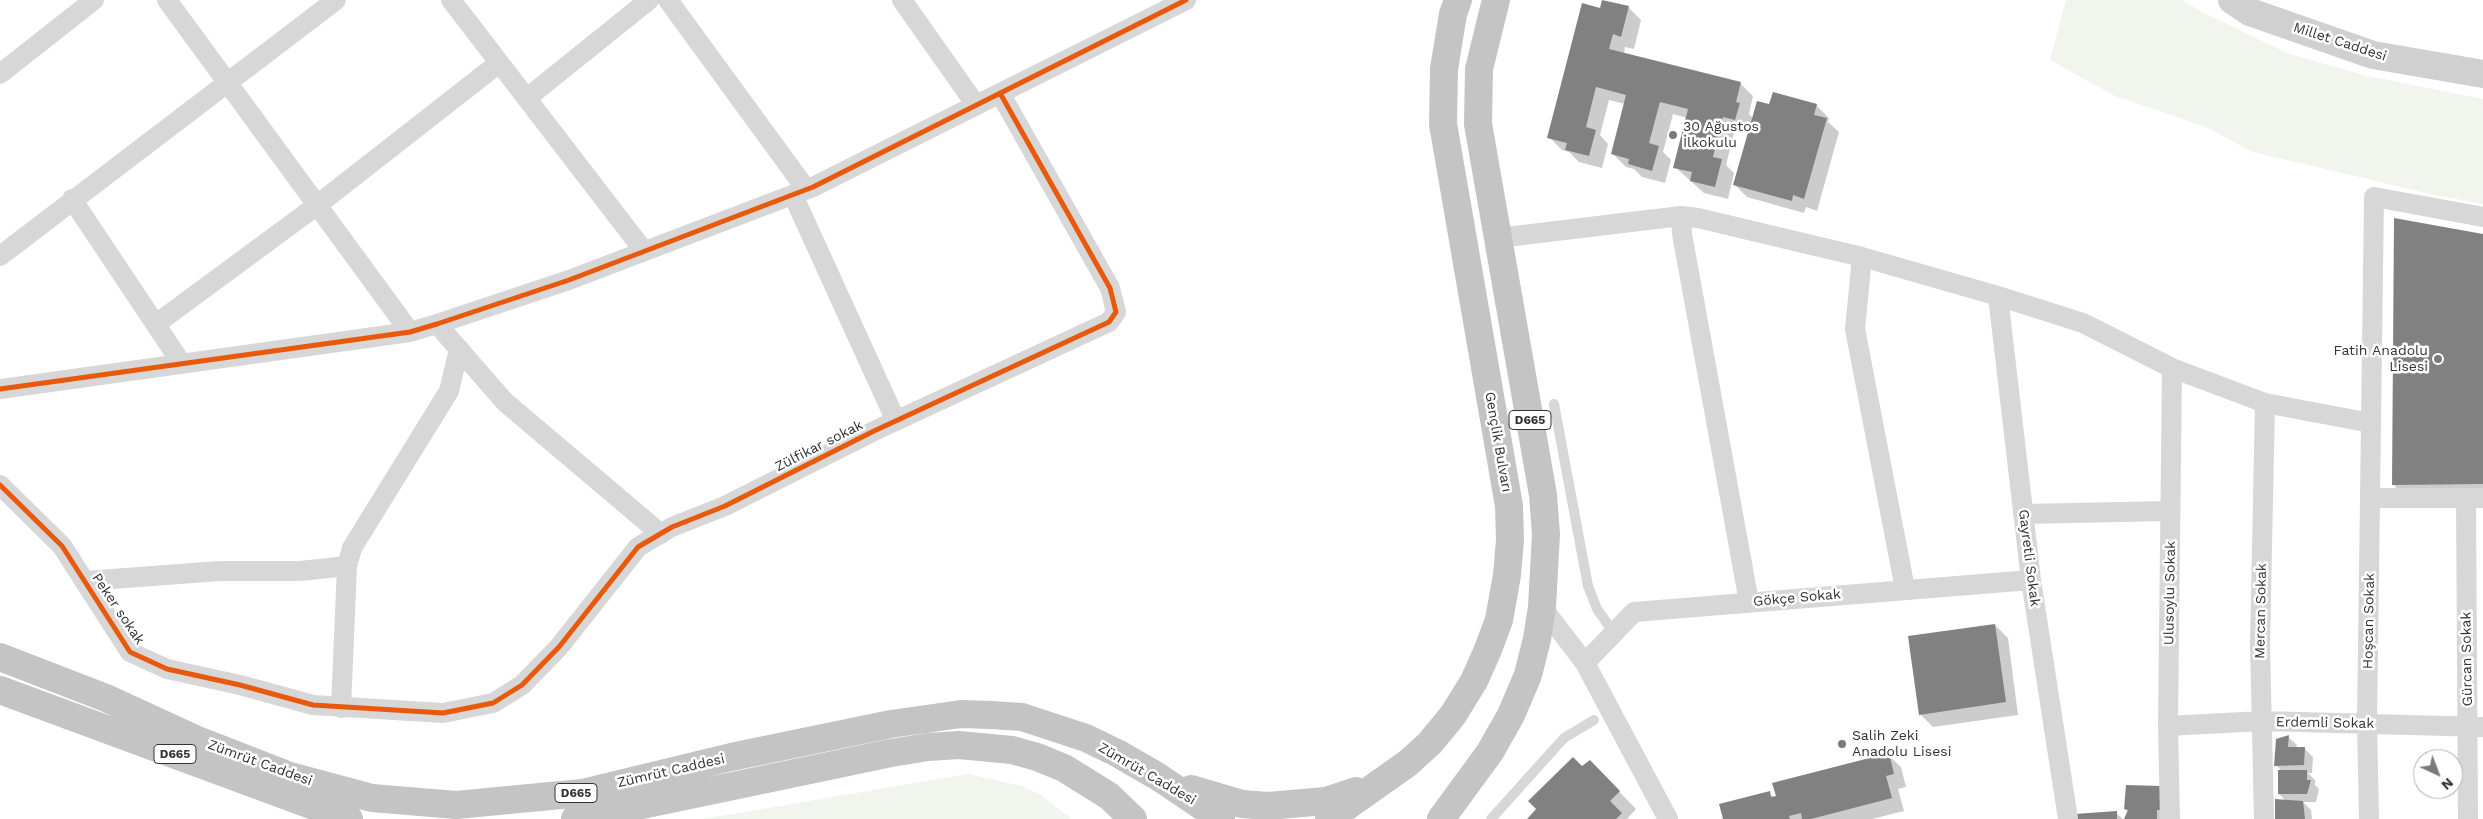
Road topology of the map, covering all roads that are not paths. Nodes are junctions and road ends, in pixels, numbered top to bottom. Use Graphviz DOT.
graph roads {
  1 [pos="167,0"];
  2 [pos="336,0"];
  3 [pos="451,0"];
  4 [pos="649,0"];
  5 [pos="668,0"];
  6 [pos="902,0"];
  7 [pos="1186,0"];
  8 [pos="1458,0"];
  9 [pos="1496,0"];
  10 [pos="2232,0"];
  11 [pos="81,4"];
  12 [pos="499,63"];
  13 [pos="0,74"];
  14 [pos="2483,74"];
  15 [pos="226,83"];
  16 [pos="1000,93"];
  17 [pos="526,98"];
  18 [pos="976,105"];
  19 [pos="799,192"];
  20 [pos="72,200"];
  21 [pos="316,206"];
  22 [pos="1681,216"];
  23 [pos="2483,217"];
  24 [pos="1498,238"];
  25 [pos="644,251"];
  26 [pos="0,256"];
  27 [pos="1862,256"];
  28 [pos="1998,296"];
  29 [pos="156,324"];
  30 [pos="436,324"];
  31 [pos="410,332"];
  32 [pos="458,349"];
  33 [pos="182,364"];
  34 [pos="2172,368"];
  35 [pos="0,389"];
  36 [pos="2265,403"];
  37 [pos="1554,404"];
  38 [pos="896,421"];
  39 [pos="2371,423"];
  40 [pos="0,485"];
  41 [pos="2371,498"];
  42 [pos="2474,499"];
  43 [pos="2170,511"];
  44 [pos="2023,514"];
  45 [pos="661,534"];
  46 [pos="347,566"];
  47 [pos="2031,580"];
  48 [pos="85,581"];
  49 [pos="1905,589"];
  50 [pos="1749,602"];
  51 [pos="1542,607"];
  52 [pos="1614,633"];
  53 [pos="0,657"];
  54 [pos="1585,662"];
  55 [pos="0,690"];
  56 [pos="341,708"];
  57 [pos="1594,720"];
  58 [pos="2262,721"];
  59 [pos="2368,723"];
  60 [pos="2168,726"];
  61 [pos="2476,728"];
  62 [pos="1408,764"];
  63 [pos="1064,768"];
  64 [pos="1157,776"];
  65 [pos="623,813"];
  66 [pos="349,819"];
  67 [pos="575,819"];
  68 [pos="1116,819"];
  69 [pos="1133,819"];
  70 [pos="1220,819"];
  71 [pos="1329,819"];
  72 [pos="1441,819"];
  73 [pos="1491,819"];
  74 [pos="1668,819"];
  75 [pos="2068,819"];
  76 [pos="2170,819"];
  77 [pos="2264,819"];
  78 [pos="2369,819"];
  79 [pos="2468,819"];
  1 -- 15 [label="street"];
  2 -- 15 [label="street"];
  3 -- 12 [label="street"];
  4 -- 17 [label="street"];
  5 -- 19 [label="street"];
  6 -- 18 [label="street"];
  7 -- 16 [label="street"];
  8 -- 62 [label="highway, Gençlik Bulvarı / D665"];
  9 -- 24 [label="highway, D665"];
  10 -- 14 [label="main road, Millet Caddesi"];
  11 -- 13 [label="street"];
  12 -- 17 [label="street"];
  12 -- 21 [label="street"];
  15 -- 20 [label="street"];
  15 -- 21 [label="street"];
  16 -- 18 [label="street"];
  16 -- 38 [label="street, Zülfikar sokak"];
  17 -- 25 [label="street"];
  18 -- 19 [label="street"];
  19 -- 25 [label="street"];
  19 -- 38 [label="street"];
  20 -- 26 [label="street"];
  20 -- 29 [label="street"];
  21 -- 29 [label="street"];
  21 -- 31 [label="street"];
  22 -- 24 [label="street"];
  22 -- 27 [label="street"];
  22 -- 50 [label="street"];
  23 -- 39 [label="street, Hoşcan Sokak"];
  24 -- 51 [label="highway, D665"];
  25 -- 30 [label="street"];
  27 -- 28 [label="street"];
  27 -- 49 [label="street"];
  28 -- 34 [label="street"];
  28 -- 44 [label="street, Gayretli Sokak"];
  29 -- 33 [label="street"];
  30 -- 31 [label="street"];
  30 -- 32 [label="street"];
  31 -- 33 [label="street"];
  32 -- 45 [label="street"];
  32 -- 46 [label="street"];
  33 -- 35 [label="street"];
  34 -- 36 [label="street"];
  34 -- 43 [label="street, Ulusoylu Sokak"];
  36 -- 39 [label="street"];
  36 -- 58 [label="street, Mercan Sokak"];
  37 -- 52 [label="lane"];
  38 -- 45 [label="street, Zülfikar sokak"];
  39 -- 41 [label="street, Hoşcan Sokak"];
  40 -- 48 [label="street, Peker sokak"];
  41 -- 42 [label="street"];
  41 -- 59 [label="street, Hoşcan Sokak"];
  42 -- 61 [label="street, Gürcan Sokak"];
  43 -- 44 [label="street"];
  43 -- 60 [label="street, Ulusoylu Sokak"];
  44 -- 47 [label="street, Gayretli Sokak"];
  45 -- 56 [label="street, Zülfikar sokak"];
  46 -- 48 [label="street"];
  46 -- 56 [label="street"];
  47 -- 49 [label="street, Gökçe Sokak"];
  47 -- 75 [label="street, Gayretli Sokak"];
  48 -- 56 [label="street, Peker sokak"];
  49 -- 50 [label="street, Gökçe Sokak"];
  50 -- 52 [label="street, Gökçe Sokak"];
  51 -- 54 [label="street"];
  51 -- 72 [label="highway, D665"];
  52 -- 54 [label="street, Gökçe Sokak"];
  53 -- 64 [label="highway, Zümrüt Caddesi / D665"];
  54 -- 74 [label="street"];
  55 -- 66 [label="highway, D665"];
  57 -- 73 [label="lane"];
  58 -- 59 [label="street, Erdemli Sokak"];
  58 -- 60 [label="street, Erdemli Sokak"];
  58 -- 77 [label="street, Mercan Sokak"];
  59 -- 61 [label="street, Erdemli Sokak"];
  59 -- 78 [label="street, Hoşcan Sokak"];
  60 -- 76 [label="street, Ulusoylu Sokak"];
  61 -- 79 [label="street, Gürcan Sokak"];
  62 -- 64 [label="highway"];
  62 -- 71 [label="highway, Gençlik Bulvarı"];
  63 -- 65 [label="highway, D665"];
  63 -- 68 [label="highway"];
  63 -- 69 [label="highway, D665"];
  64 -- 70 [label="highway, Zümrüt Caddesi"];
  65 -- 67 [label="highway, D665"];
}
